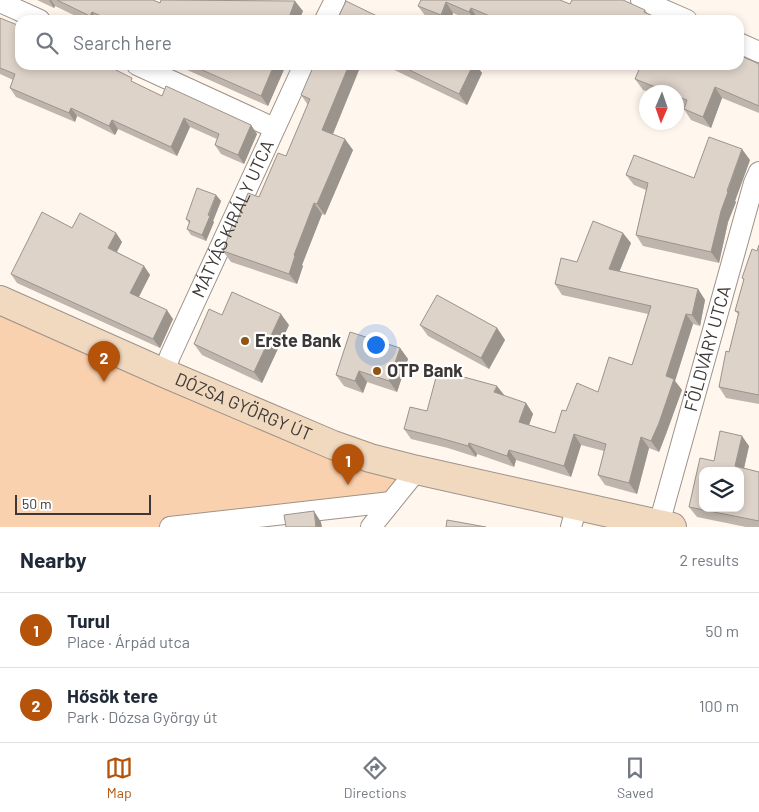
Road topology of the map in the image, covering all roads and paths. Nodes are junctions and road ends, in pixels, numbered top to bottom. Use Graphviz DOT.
graph roads {
  1 [pos="335,0"];
  2 [pos="641,0"];
  3 [pos="0,2"];
  4 [pos="29,15"];
  5 [pos="328,15"];
  6 [pos="676,15"];
  7 [pos="744,45"];
  8 [pos="759,52"];
  9 [pos="148,70"];
  10 [pos="302,70"];
  11 [pos="274,128"];
  12 [pos="759,172"];
  13 [pos="0,300"];
  14 [pos="164,374"];
  15 [pos="417,470"];
  16 [pos="391,502"];
  17 [pos="574,517"];
  18 [pos="665,526"];
  19 [pos="170,527"];
  20 [pos="371,527"];
  1 -- 5 [label="street"];
  2 -- 6 [label="street"];
  3 -- 4 [label="street"];
  7 -- 8 [label="street"];
  9 -- 11 [label="street"];
  10 -- 11 [label="street, MÁTYÁS KIRÁLY UTCA"];
  11 -- 14 [label="street, MÁTYÁS KIRÁLY UTCA"];
  12 -- 18 [label="street, FÖLDVÁRY UTCA"];
  13 -- 14 [label="main road, DÓZSA GYÖRGY ÚT"];
  14 -- 15 [label="main road, DÓZSA GYÖRGY ÚT"];
  15 -- 16 [label="street"];
  15 -- 17 [label="main road, DÓZSA GYÖRGY ÚT"];
  16 -- 19 [label="street"];
  16 -- 20 [label="street"];
  17 -- 18 [label="main road, DÓZSA GYÖRGY ÚT"];
}
